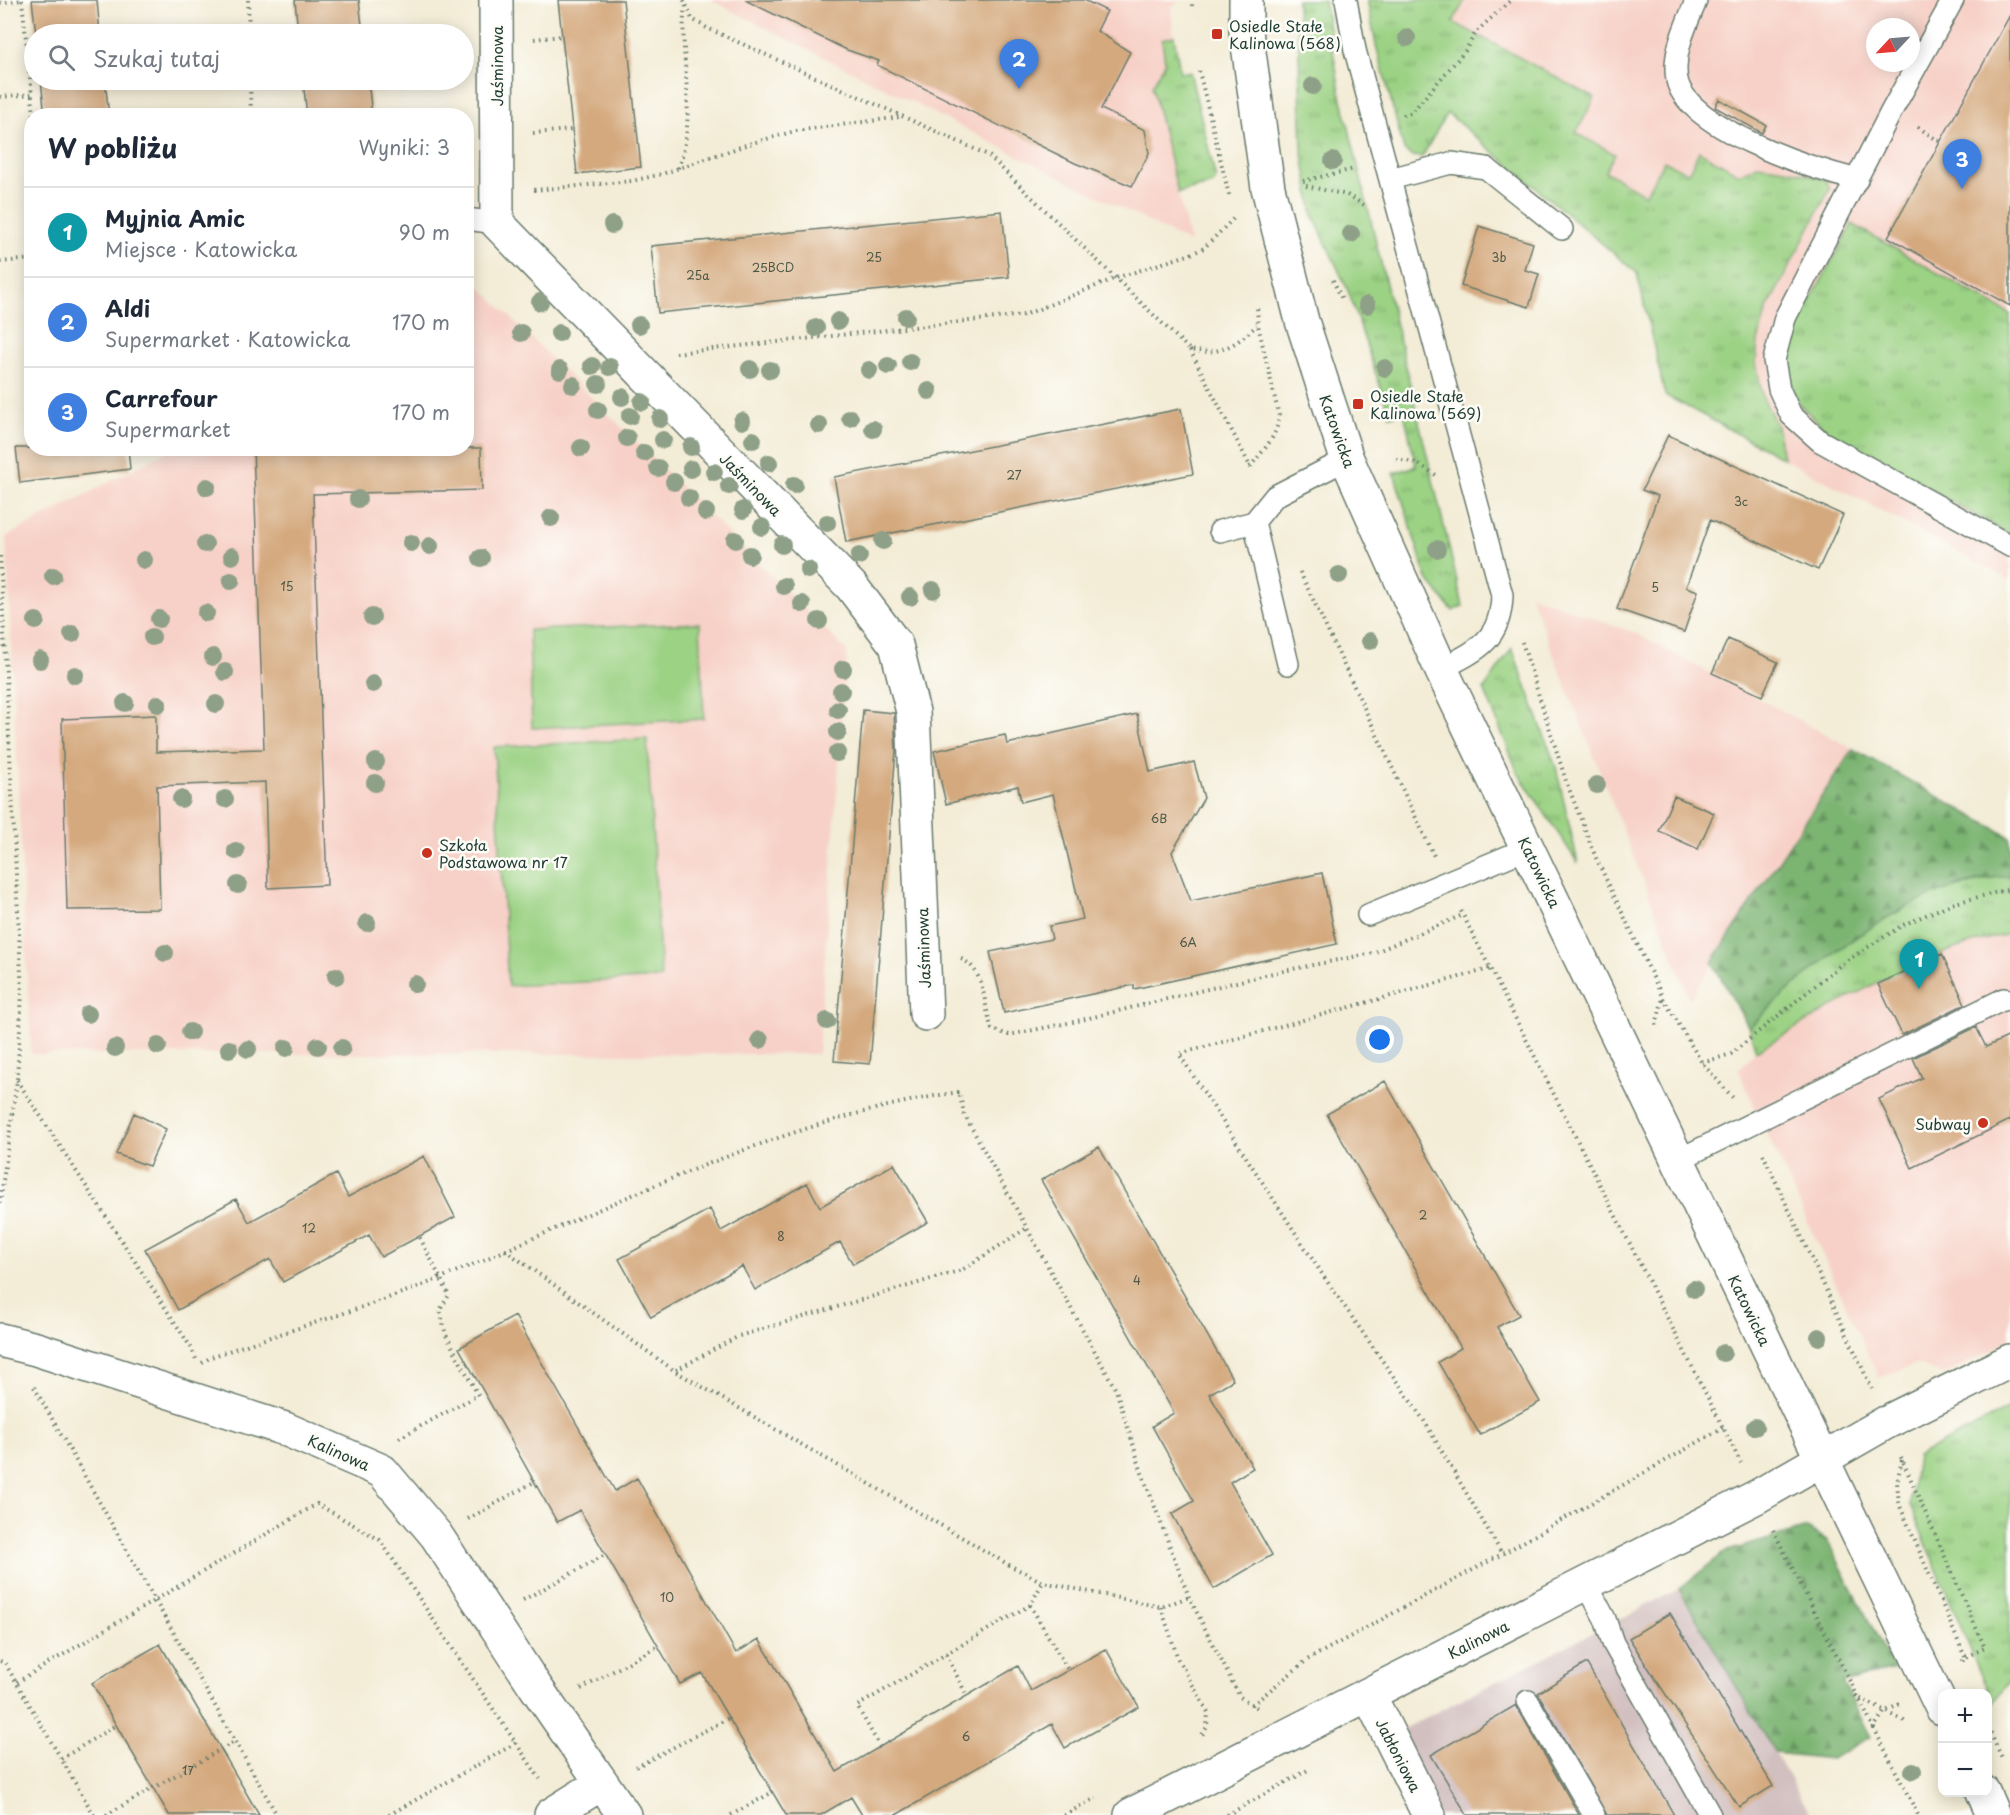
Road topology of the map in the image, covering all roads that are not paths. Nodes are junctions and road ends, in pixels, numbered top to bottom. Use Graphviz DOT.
graph roads {
  1 [pos="496,0"];
  2 [pos="1246,0"];
  3 [pos="1346,0"];
  4 [pos="1953,0"];
  5 [pos="1696,1"];
  6 [pos="1390,179"];
  7 [pos="1857,180"];
  8 [pos="482,221"];
  9 [pos="1562,229"];
  10 [pos="1347,459"];
  11 [pos="1254,522"];
  12 [pos="1220,531"];
  13 [pos="2010,546"];
  14 [pos="1288,664"];
  15 [pos="1441,669"];
  16 [pos="1528,848"];
  17 [pos="1368,915"];
  18 [pos="2010,1000"];
  19 [pos="926,1014"];
  20 [pos="1678,1160"];
  21 [pos="0,1340"];
  22 [pos="2010,1361"];
  23 [pos="1822,1460"];
  24 [pos="1586,1583"];
  25 [pos="1369,1695"];
  26 [pos="1938,1700"];
  27 [pos="1528,1701"];
  28 [pos="616,1777"];
  29 [pos="1985,1797"];
  30 [pos="555,1812"];
  31 [pos="624,1815"];
  32 [pos="1131,1815"];
  33 [pos="1429,1815"];
  34 [pos="1594,1815"];
  35 [pos="1710,1815"];
  36 [pos="1993,1815"];
  1 -- 8 [label="street, Jaśminowa"];
  2 -- 10 [label="street, Katowicka"];
  3 -- 6 [label="lane"];
  4 -- 7 [label="lane"];
  5 -- 7 [label="lane"];
  6 -- 9 [label="lane"];
  6 -- 15 [label="lane"];
  7 -- 13 [label="lane"];
  8 -- 19 [label="street, Jaśminowa"];
  10 -- 11 [label="lane"];
  10 -- 15 [label="street, Katowicka"];
  11 -- 12 [label="lane"];
  11 -- 14 [label="lane"];
  15 -- 16 [label="street, Katowicka"];
  16 -- 17 [label="lane"];
  16 -- 20 [label="street, Katowicka"];
  18 -- 20 [label="lane"];
  20 -- 23 [label="street, Katowicka"];
  21 -- 28 [label="street, Kalinowa"];
  22 -- 23 [label="street, Kalinowa"];
  23 -- 24 [label="street, Kalinowa"];
  23 -- 26 [label="street, Katowicka"];
  24 -- 25 [label="street, Kalinowa"];
  24 -- 35 [label="lane"];
  25 -- 32 [label="street, Kalinowa"];
  25 -- 33 [label="street, Jabłoniowa"];
  27 -- 34 [label="lane"];
  28 -- 30 [label="street"];
  28 -- 31 [label="street, Kalinowa"];
  29 -- 36 [label="street"];
}
